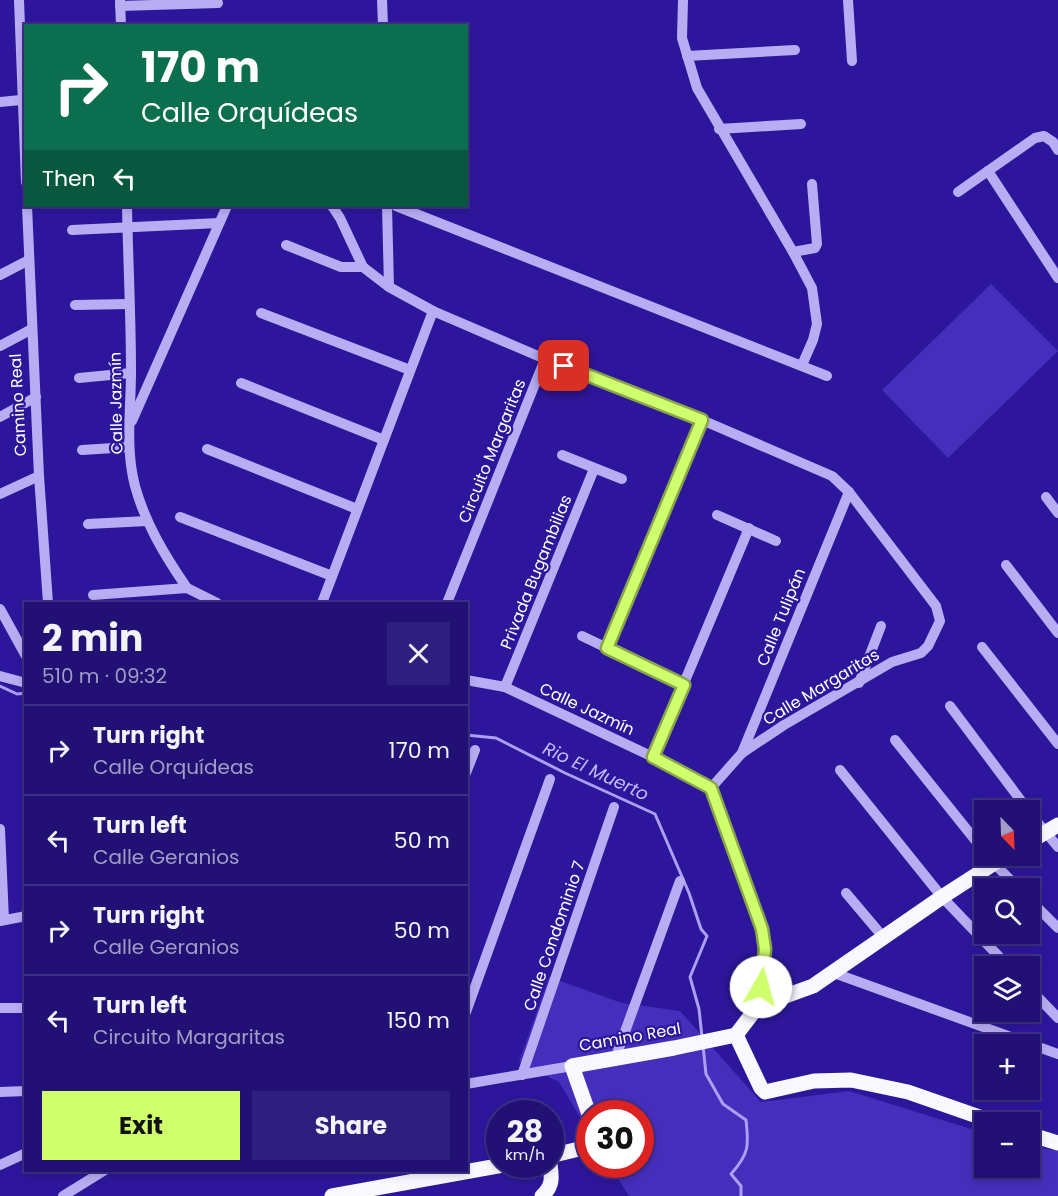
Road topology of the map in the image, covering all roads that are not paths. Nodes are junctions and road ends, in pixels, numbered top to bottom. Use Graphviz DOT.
graph roads {
  1 [pos="19,0"];
  2 [pos="382,0"];
  3 [pos="682,0"];
  4 [pos="849,0"];
  5 [pos="120,3"];
  6 [pos="218,3"];
  7 [pos="121,24"];
  8 [pos="383,24"];
  9 [pos="795,50"];
  10 [pos="687,56"];
  11 [pos="852,61"];
  12 [pos="21,100"];
  13 [pos="0,102"];
  14 [pos="801,124"];
  15 [pos="719,129"];
  16 [pos="24,149"];
  17 [pos="1058,150"];
  18 [pos="988,171"];
  19 [pos="812,184"];
  20 [pos="958,192"];
  21 [pos="27,207"];
  22 [pos="126,207"];
  23 [pos="227,207"];
  24 [pos="333,207"];
  25 [pos="387,207"];
  26 [pos="399,207"];
  27 [pos="219,223"];
  28 [pos="127,228"];
  29 [pos="72,230"];
  30 [pos="286,245"];
  31 [pos="793,252"];
  32 [pos="29,260"];
  33 [pos="363,267"];
  34 [pos="0,275"];
  35 [pos="1058,278"];
  36 [pos="388,287"];
  37 [pos="129,304"];
  38 [pos="75,305"];
  39 [pos="433,311"];
  40 [pos="261,313"];
  41 [pos="32,329"];
  42 [pos="0,346"];
  43 [pos="545,358"];
  44 [pos="802,365"];
  45 [pos="410,370"];
  46 [pos="131,373"];
  47 [pos="827,376"];
  48 [pos="79,378"];
  49 [pos="241,383"];
  50 [pos="36,397"];
  51 [pos="0,417"];
  52 [pos="702,420"];
  53 [pos="129,426"];
  54 [pos="384,440"];
  55 [pos="129,447"];
  56 [pos="207,449"];
  57 [pos="82,450"];
  58 [pos="562,455"];
  59 [pos="594,468"];
  60 [pos="39,476"];
  61 [pos="622,479"];
  62 [pos="849,492"];
  63 [pos="0,494"];
  64 [pos="1046,497"];
  65 [pos="357,509"];
  66 [pos="1058,513"];
  67 [pos="717,515"];
  68 [pos="180,517"];
  69 [pos="147,522"];
  70 [pos="88,524"];
  71 [pos="749,528"];
  72 [pos="776,541"];
  73 [pos="1006,565"];
  74 [pos="332,576"];
  75 [pos="187,588"];
  76 [pos="93,595"];
  77 [pos="48,602"];
  78 [pos="215,602"];
  79 [pos="322,602"];
  80 [pos="447,602"];
  81 [pos="0,609"];
  82 [pos="881,626"];
  83 [pos="1058,633"];
  84 [pos="582,636"];
  85 [pos="982,647"];
  86 [pos="607,648"];
  87 [pos="24,652"];
  88 [pos="0,676"];
  89 [pos="468,680"];
  90 [pos="24,682"];
  91 [pos="859,683"];
  92 [pos="684,685"];
  93 [pos="505,687"];
  94 [pos="950,706"];
  95 [pos="895,740"];
  96 [pos="1058,744"];
  97 [pos="475,750"];
  98 [pos="742,753"];
  99 [pos="653,757"];
  100 [pos="468,768"];
  101 [pos="840,770"];
  102 [pos="550,779"];
  103 [pos="711,788"];
  104 [pos="1020,800"];
  105 [pos="614,807"];
  106 [pos="0,829"];
  107 [pos="1051,829"];
  108 [pos="974,839"];
  109 [pos="1058,847"];
  110 [pos="978,866"];
  111 [pos="997,866"];
  112 [pos="1008,878"];
  113 [pos="680,881"];
  114 [pos="846,893"];
  115 [pos="942,897"];
  116 [pos="1040,910"];
  117 [pos="24,916"];
  118 [pos="2,920"];
  119 [pos="1058,928"];
  120 [pos="884,938"];
  121 [pos="998,956"];
  122 [pos="834,973"];
  123 [pos="1040,999"];
  124 [pos="468,1006"];
  125 [pos="758,1006"];
  126 [pos="0,1008"];
  127 [pos="24,1008"];
  128 [pos="1058,1018"];
  129 [pos="732,1036"];
  130 [pos="1058,1054"];
  131 [pos="615,1059"];
  132 [pos="573,1066"];
  133 [pos="522,1075"];
  134 [pos="468,1084"];
  135 [pos="24,1091"];
  136 [pos="0,1092"];
  137 [pos="584,1100"];
  138 [pos="974,1115"];
  139 [pos="1040,1137"];
  140 [pos="1058,1143"];
  141 [pos="24,1154"];
  142 [pos="0,1165"];
  143 [pos="486,1169"];
  144 [pos="102,1172"];
  145 [pos="552,1178"];
  146 [pos="370,1193"];
  147 [pos="63,1196"];
  148 [pos="335,1196"];
  149 [pos="542,1196"];
  1 -- 12 [label="street"];
  2 -- 8 [label="street"];
  3 -- 10 [label="street"];
  4 -- 11 [label="street"];
  5 -- 6 [label="street"];
  5 -- 7 [label="street"];
  9 -- 10 [label="street"];
  10 -- 15 [label="street"];
  12 -- 13 [label="street"];
  12 -- 16 [label="street"];
  14 -- 15 [label="street"];
  15 -- 31 [label="street"];
  17 -- 18 [label="street"];
  18 -- 20 [label="street"];
  18 -- 35 [label="street"];
  19 -- 31 [label="street"];
  21 -- 32 [label="street, Camino Real"];
  22 -- 28 [label="street, Calle Jazmín"];
  23 -- 27 [label="street"];
  24 -- 33 [label="street"];
  25 -- 36 [label="street"];
  26 -- 44 [label="street"];
  27 -- 28 [label="street"];
  27 -- 53 [label="street"];
  28 -- 29 [label="street"];
  28 -- 37 [label="street, Calle Jazmín"];
  30 -- 33 [label="street"];
  31 -- 44 [label="street"];
  32 -- 34 [label="street"];
  32 -- 41 [label="street, Camino Real"];
  33 -- 36 [label="street"];
  36 -- 39 [label="street"];
  37 -- 38 [label="street"];
  37 -- 46 [label="street, Calle Jazmín"];
  39 -- 43 [label="street"];
  39 -- 45 [label="street"];
  40 -- 45 [label="street"];
  41 -- 42 [label="street"];
  41 -- 50 [label="street, Camino Real"];
  43 -- 52 [label="street"];
  43 -- 80 [label="street, Circuito Margaritas"];
  44 -- 47 [label="street"];
  45 -- 54 [label="street"];
  46 -- 48 [label="street"];
  46 -- 53 [label="street, Calle Jazmín"];
  49 -- 54 [label="street"];
  50 -- 51 [label="street"];
  50 -- 60 [label="street, Camino Real"];
  52 -- 62 [label="street"];
  52 -- 86 [label="street"];
  53 -- 55 [label="street, Calle Jazmín"];
  54 -- 65 [label="street"];
  55 -- 57 [label="street"];
  55 -- 69 [label="street, Calle Jazmín"];
  56 -- 65 [label="street"];
  58 -- 59 [label="street"];
  59 -- 61 [label="street"];
  59 -- 93 [label="street, Privada Bugambilias"];
  60 -- 63 [label="street"];
  60 -- 77 [label="street, Camino Real"];
  62 -- 91 [label="street, Calle Margaritas"];
  62 -- 98 [label="street, Calle Tulipán"];
  64 -- 66 [label="street"];
  65 -- 74 [label="street"];
  67 -- 71 [label="street"];
  68 -- 74 [label="street"];
  69 -- 70 [label="street"];
  69 -- 75 [label="street, Calle Jazmín"];
  71 -- 72 [label="street"];
  71 -- 92 [label="street"];
  73 -- 83 [label="street"];
  74 -- 79 [label="street"];
  75 -- 76 [label="street"];
  75 -- 78 [label="street"];
  81 -- 87 [label="street"];
  82 -- 91 [label="street"];
  84 -- 86 [label="street"];
  85 -- 96 [label="street"];
  86 -- 92 [label="street"];
  88 -- 90 [label="street"];
  89 -- 93 [label="street, Calle Jazmín"];
  91 -- 98 [label="street, Calle Margaritas"];
  92 -- 99 [label="street"];
  93 -- 99 [label="street, Calle Jazmín"];
  94 -- 104 [label="street"];
  95 -- 108 [label="street"];
  97 -- 100 [label="street"];
  98 -- 103 [label="street, Calle Margaritas"];
  99 -- 103 [label="street, Calle Jazmín"];
  101 -- 115 [label="street"];
  102 -- 124 [label="street"];
  103 -- 125 [label="street"];
  105 -- 133 [label="street, Calle Condominio 7"];
  106 -- 118 [label="street"];
  107 -- 109 [label="street"];
  110 -- 115 [label="main road"];
  111 -- 112 [label="street"];
  113 -- 131 [label="street"];
  114 -- 120 [label="street"];
  115 -- 120 [label="main road"];
  115 -- 121 [label="street"];
  116 -- 119 [label="street"];
  117 -- 118 [label="street"];
  120 -- 122 [label="main road"];
  122 -- 125 [label="main road"];
  122 -- 130 [label="street"];
  123 -- 128 [label="street"];
  125 -- 129 [label="main road"];
  126 -- 127 [label="street"];
  129 -- 131 [label="main road, Camino Real"];
  129 -- 138 [label="main road"];
  131 -- 132 [label="main road, Camino Real"];
  132 -- 133 [label="street, Camino Real"];
  132 -- 137 [label="main road"];
  133 -- 134 [label="street, Camino Real"];
  135 -- 136 [label="street"];
  139 -- 140 [label="main road"];
  141 -- 142 [label="street"];
  143 -- 146 [label="main road"];
  144 -- 147 [label="street"];
  145 -- 149 [label="main road"];
  146 -- 148 [label="main road"];
}
